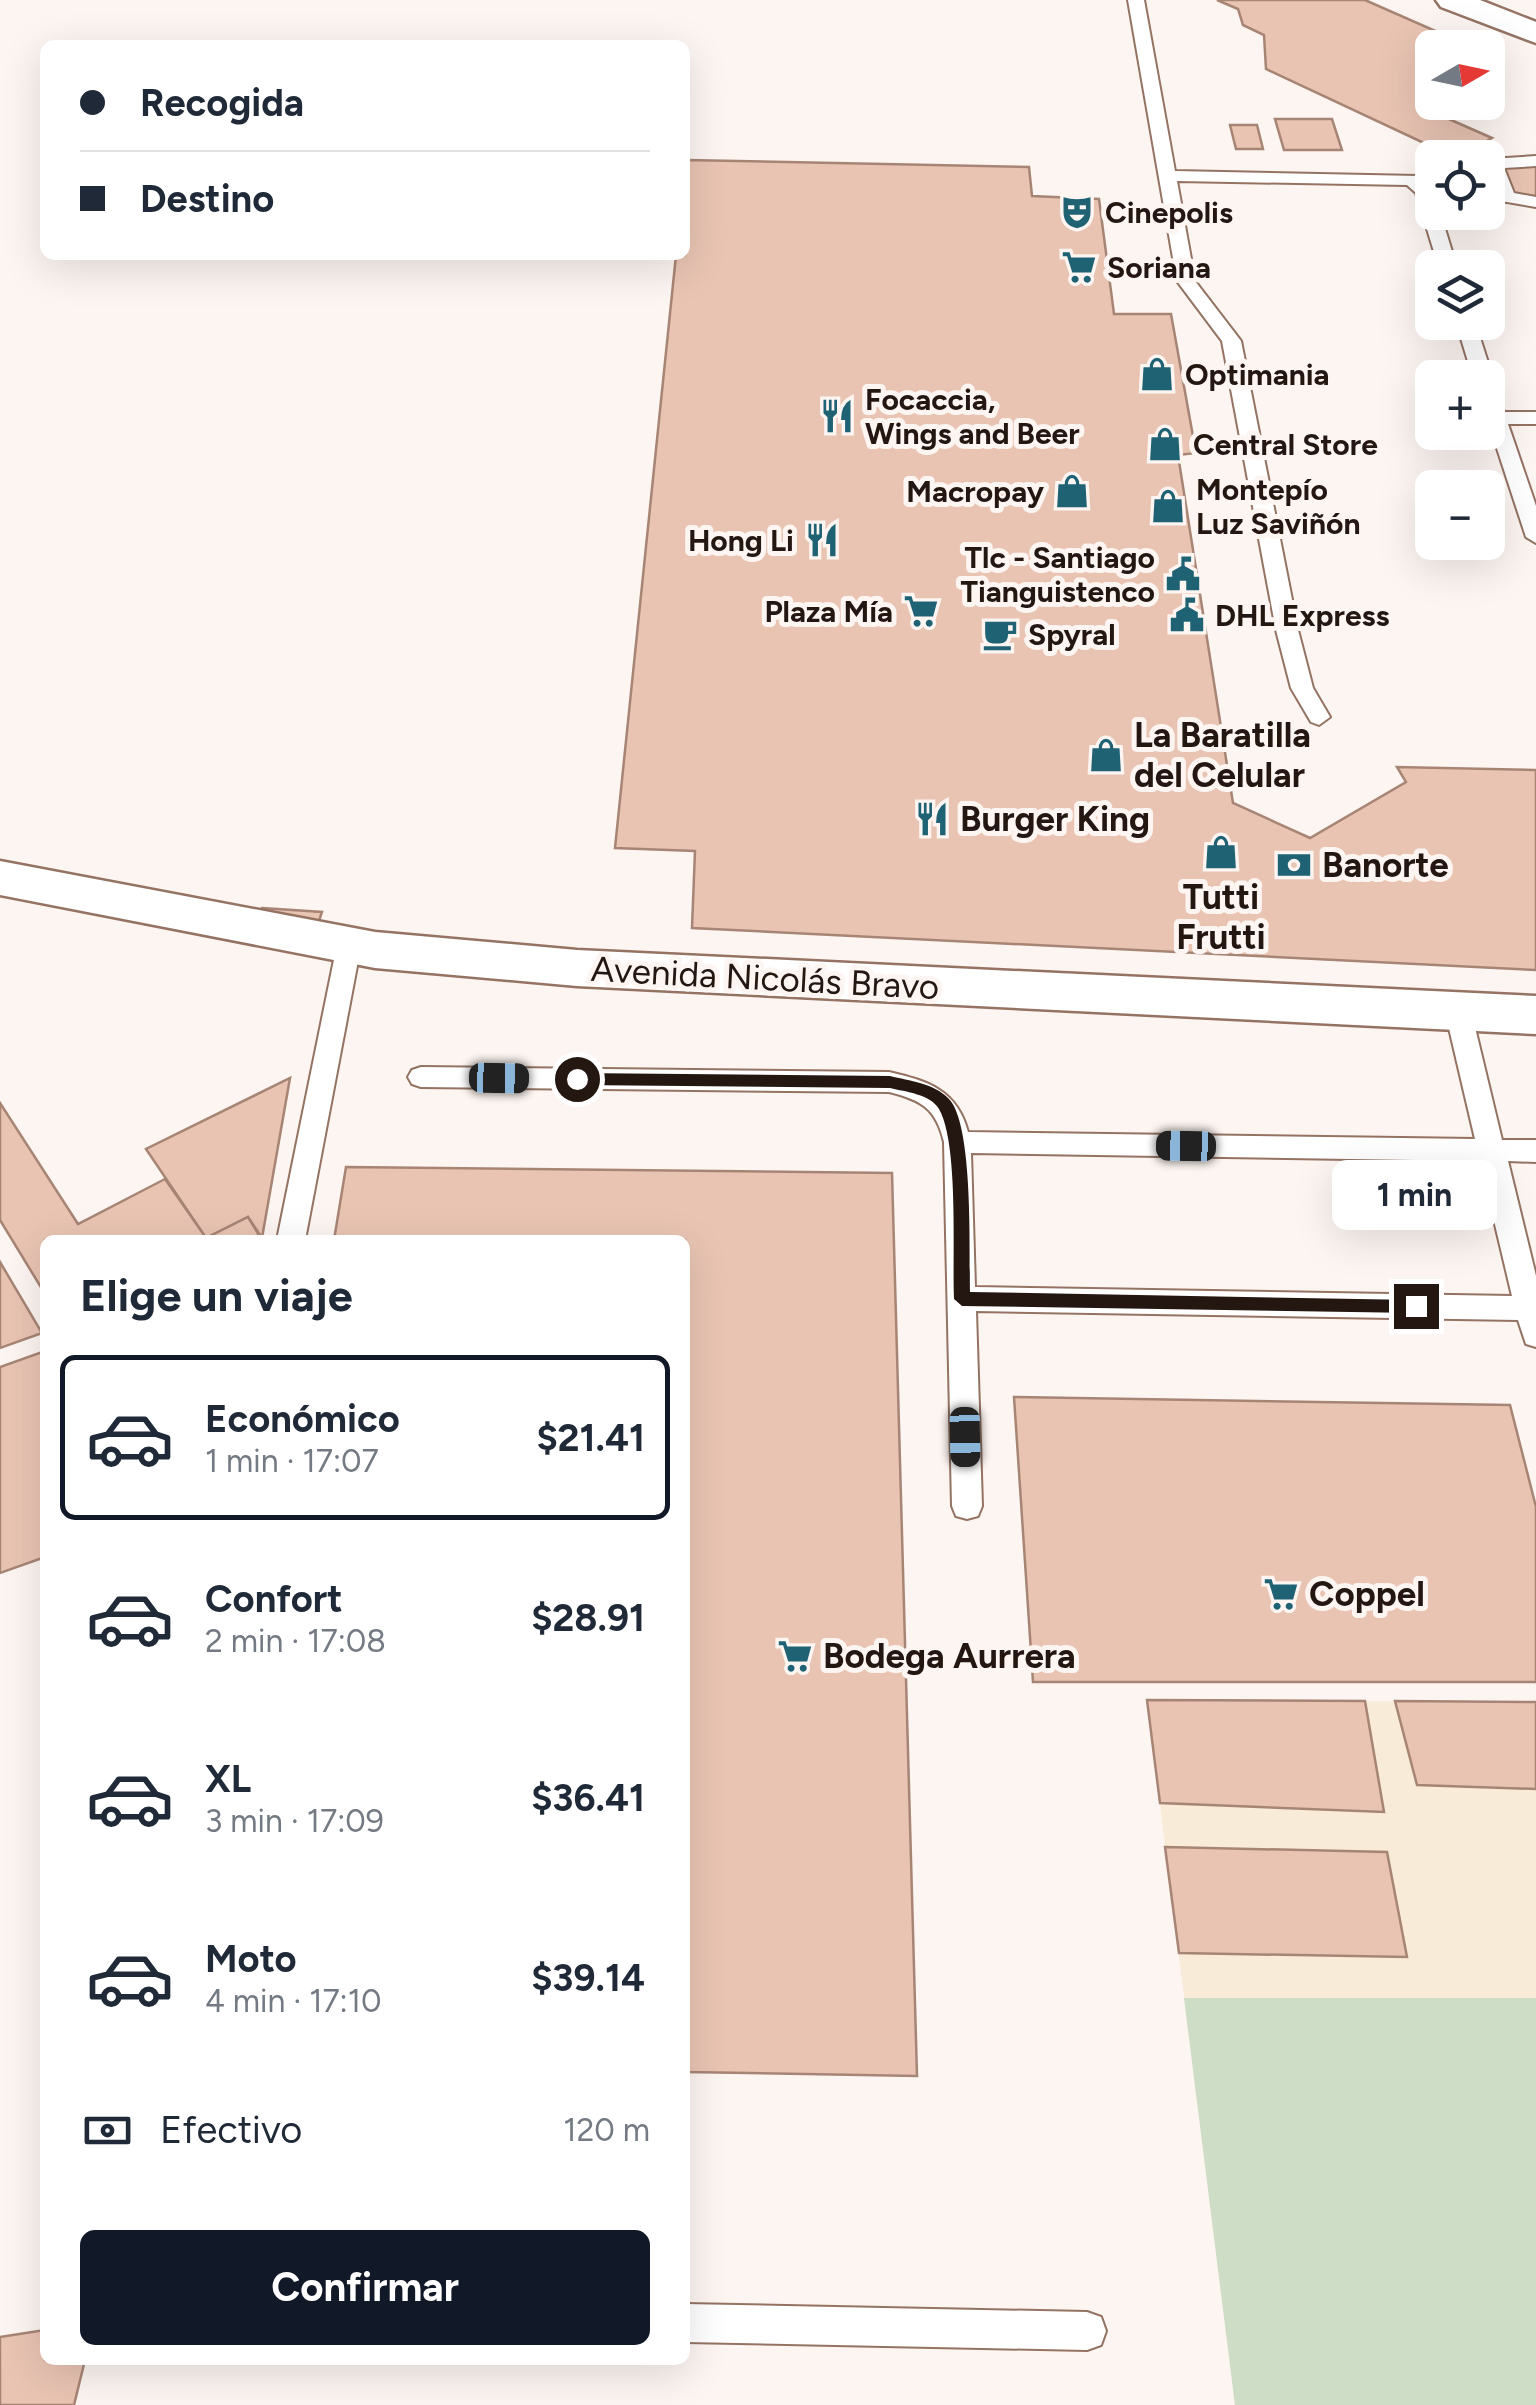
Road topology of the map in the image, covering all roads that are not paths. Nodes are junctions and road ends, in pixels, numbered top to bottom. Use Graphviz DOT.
graph roads {
  1 [pos="1136,0"];
  2 [pos="1452,0"];
  3 [pos="1536,33"];
  4 [pos="1536,160"];
  5 [pos="1167,176"];
  6 [pos="1536,202"];
  7 [pos="1442,250"];
  8 [pos="1505,418"];
  9 [pos="1536,418"];
  10 [pos="1505,447"];
  11 [pos="1536,537"];
  12 [pos="1319,718"];
  13 [pos="0,878"];
  14 [pos="349,945"];
  15 [pos="1458,1011"];
  16 [pos="1536,1015"];
  17 [pos="421,1077"];
  18 [pos="957,1142"];
  19 [pos="1492,1151"];
  20 [pos="1536,1151"];
  21 [pos="292,1235"];
  22 [pos="962,1299"];
  23 [pos="1534,1317"];
  24 [pos="966,1506"];
  25 [pos="690,2323"];
  26 [pos="1087,2331"];
  1 -- 5 [label="lane"];
  2 -- 3 [label="street"];
  4 -- 6 [label="lane"];
  5 -- 7 [label="lane"];
  5 -- 12 [label="lane"];
  8 -- 9 [label="lane"];
  10 -- 11 [label="lane"];
  13 -- 14 [label="street, Avenida Nicolás Bravo"];
  14 -- 15 [label="street, Avenida Nicolás Bravo"];
  14 -- 21 [label="lane"];
  15 -- 16 [label="street, Avenida Nicolás Bravo"];
  15 -- 19 [label="lane"];
  17 -- 18 [label="lane"];
  18 -- 19 [label="lane"];
  18 -- 22 [label="lane"];
  19 -- 20 [label="lane"];
  19 -- 23 [label="lane"];
  22 -- 23 [label="lane"];
  22 -- 24 [label="lane"];
  25 -- 26 [label="lane"];
}
